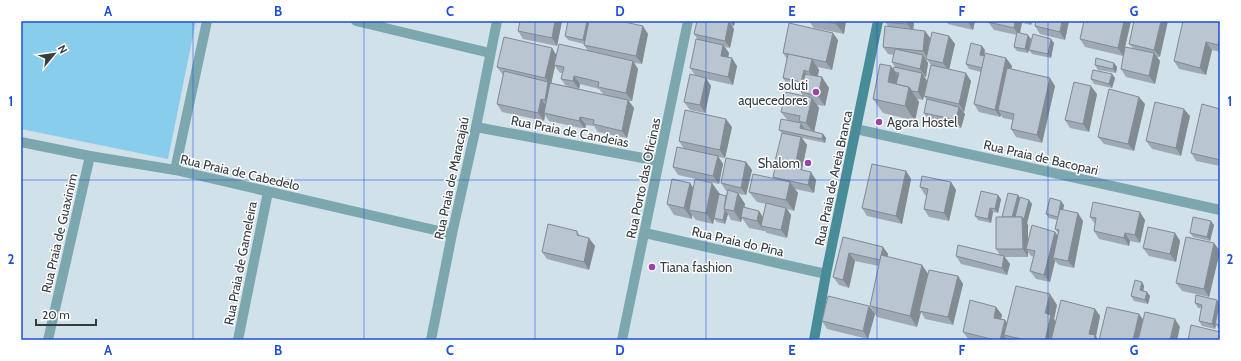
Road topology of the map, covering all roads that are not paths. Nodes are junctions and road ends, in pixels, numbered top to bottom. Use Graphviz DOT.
graph roads {
  1 [pos="207,21"];
  2 [pos="356,21"];
  3 [pos="497,21"];
  4 [pos="688,21"];
  5 [pos="878,21"];
  6 [pos="490,53"];
  7 [pos="476,127"];
  8 [pos="856,129"];
  9 [pos="21,142"];
  10 [pos="90,156"];
  11 [pos="659,161"];
  12 [pos="175,170"];
  13 [pos="268,192"];
  14 [pos="1220,210"];
  15 [pos="645,233"];
  16 [pos="452,234"];
  17 [pos="826,274"];
  18 [pos="48,340"];
  19 [pos="238,340"];
  20 [pos="431,340"];
  21 [pos="622,340"];
  22 [pos="814,340"];
  1 -- 12 [label="street"];
  2 -- 6 [label="street"];
  3 -- 6 [label="street, Rua Praia de Maracajaú"];
  4 -- 11 [label="street, Rua Porto das Oficinas"];
  5 -- 8 [label="street, Rua Praia de Areia Branca"];
  6 -- 7 [label="street, Rua Praia de Maracajaú"];
  7 -- 11 [label="street, Rua Praia de Candeias"];
  7 -- 16 [label="street, Rua Praia de Maracajaú"];
  8 -- 14 [label="street, Rua Praia de Bacopari"];
  8 -- 17 [label="street, Rua Praia de Areia Branca"];
  9 -- 10 [label="street, Rua Praia de Cabedelo"];
  10 -- 12 [label="street, Rua Praia de Cabedelo"];
  10 -- 18 [label="street, Rua Praia de Guaxinim"];
  11 -- 15 [label="street, Rua Porto das Oficinas"];
  12 -- 13 [label="street, Rua Praia de Cabedelo"];
  13 -- 16 [label="street, Rua Praia de Cabedelo"];
  13 -- 19 [label="street, Rua Praia de Gameleira"];
  15 -- 17 [label="street, Rua Praia do Pina"];
  15 -- 21 [label="street, Rua Porto das Oficinas"];
  16 -- 20 [label="street, Rua Praia de Maracajaú"];
  17 -- 22 [label="street, Rua Praia de Areia Branca"];
}
